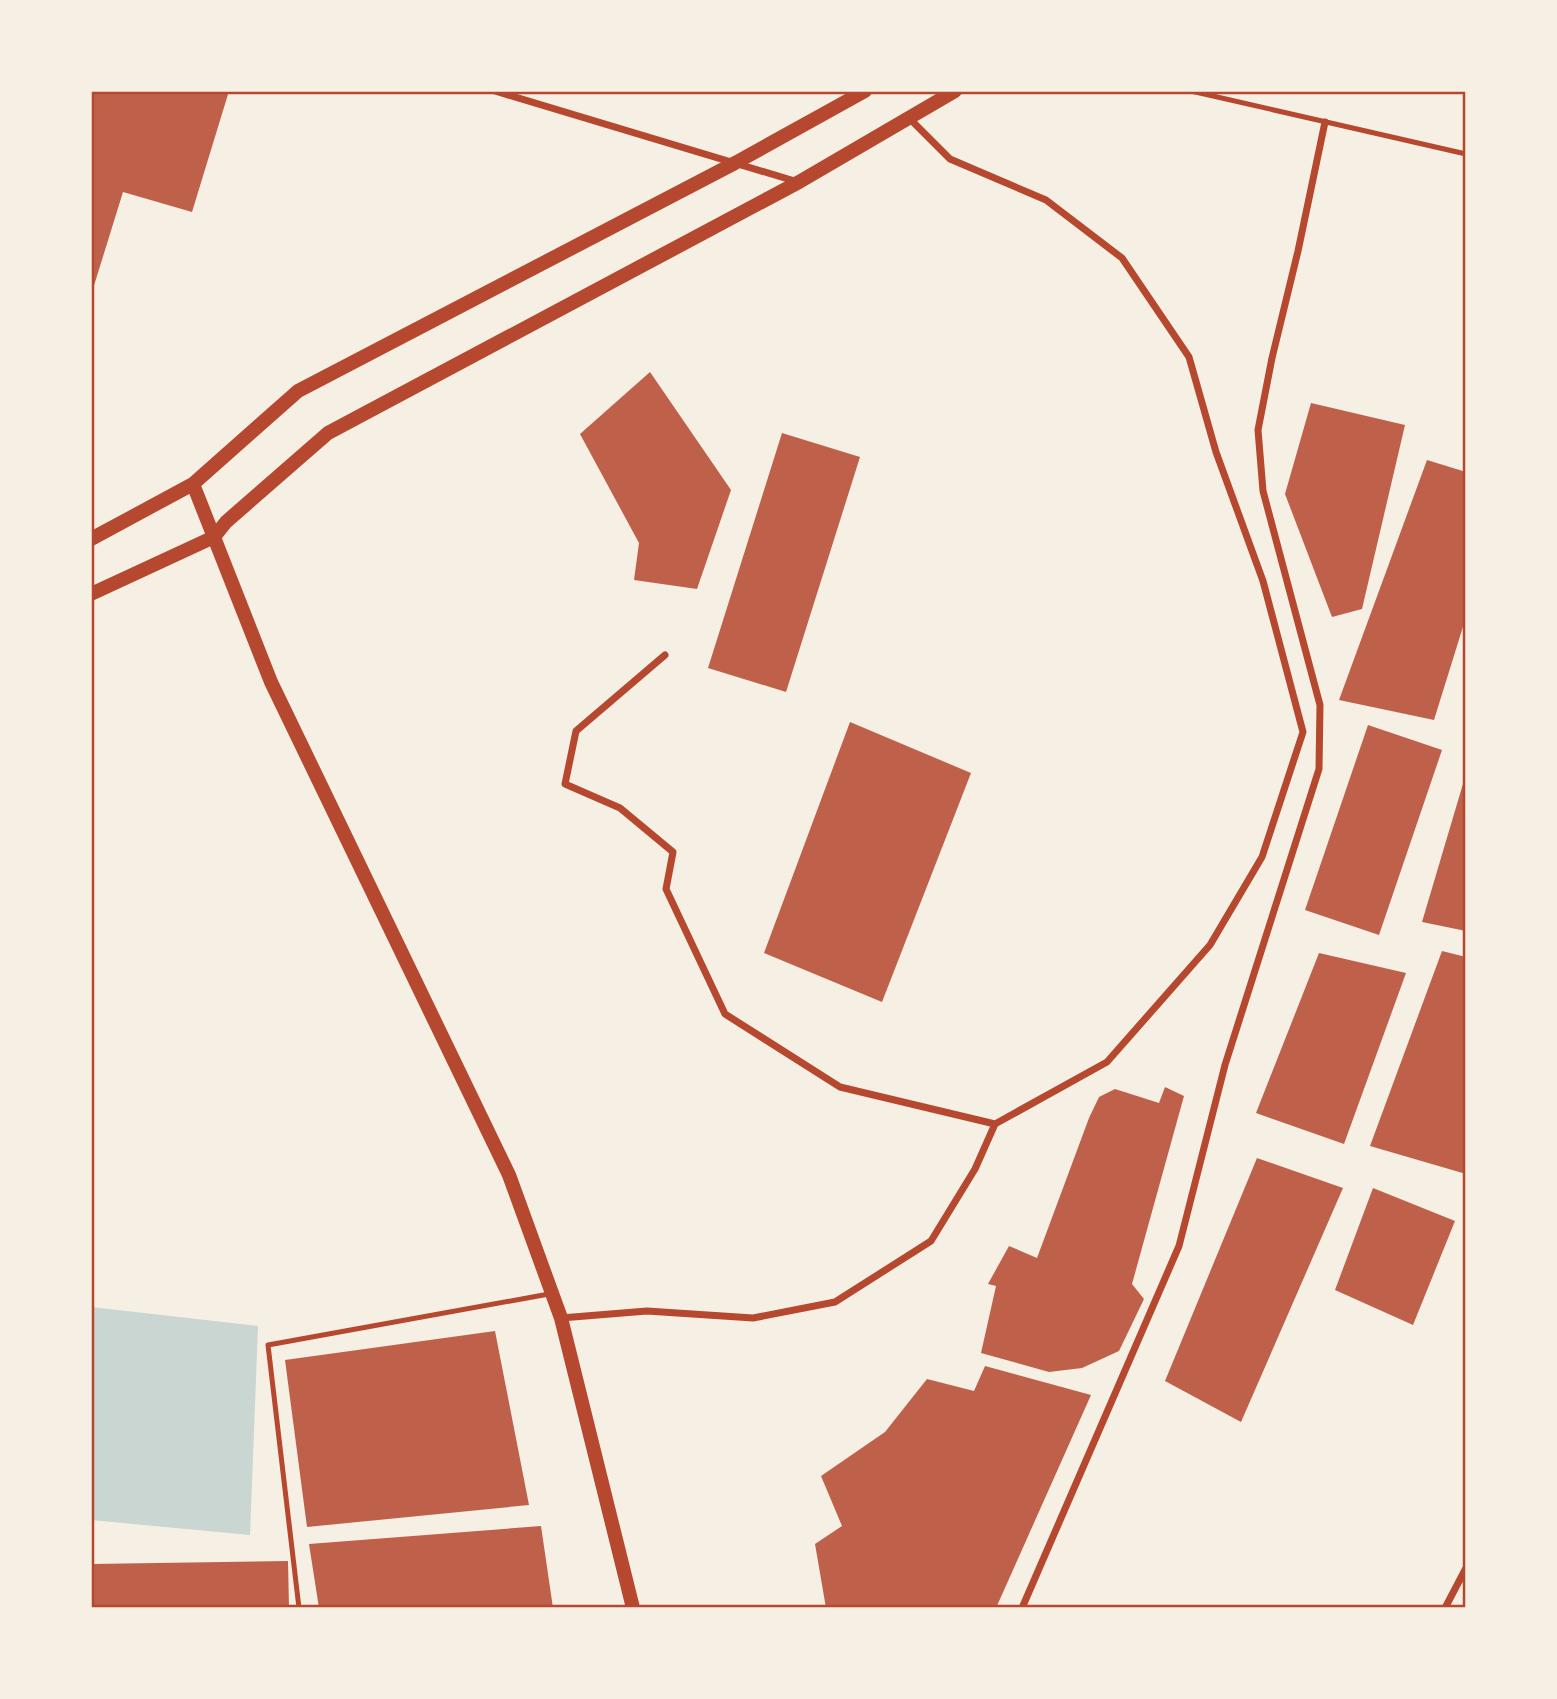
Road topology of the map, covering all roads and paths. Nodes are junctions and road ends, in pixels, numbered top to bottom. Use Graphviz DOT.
graph roads {
  1 [pos="495,91"];
  2 [pos="865,91"];
  3 [pos="955,91"];
  4 [pos="1191,91"];
  5 [pos="909,118"];
  6 [pos="1325,122"];
  7 [pos="1466,154"];
  8 [pos="735,163"];
  9 [pos="799,183"];
  10 [pos="193,484"];
  11 [pos="214,537"];
  12 [pos="91,539"];
  13 [pos="91,594"];
  14 [pos="665,655"];
  15 [pos="996,1124"];
  16 [pos="551,1294"];
  17 [pos="561,1318"];
  18 [pos="1466,1568"];
  19 [pos="1448,1607"];
  20 [pos="299,1608"];
  21 [pos="634,1608"];
  22 [pos="1022,1608"];
  1 -- 8 [label="street"];
  2 -- 8 [label="main road"];
  3 -- 5 [label="main road"];
  4 -- 6 [label="lane"];
  5 -- 9 [label="main road"];
  5 -- 15 [label="street"];
  6 -- 7 [label="lane"];
  6 -- 22 [label="street"];
  8 -- 9 [label="street"];
  8 -- 10 [label="main road"];
  9 -- 11 [label="main road"];
  10 -- 11 [label="main road"];
  10 -- 12 [label="main road"];
  11 -- 13 [label="main road"];
  11 -- 16 [label="main road"];
  14 -- 15 [label="street"];
  15 -- 17 [label="street"];
  16 -- 17 [label="main road"];
  16 -- 20 [label="lane"];
  17 -- 21 [label="main road"];
  18 -- 19 [label="street"];
}
